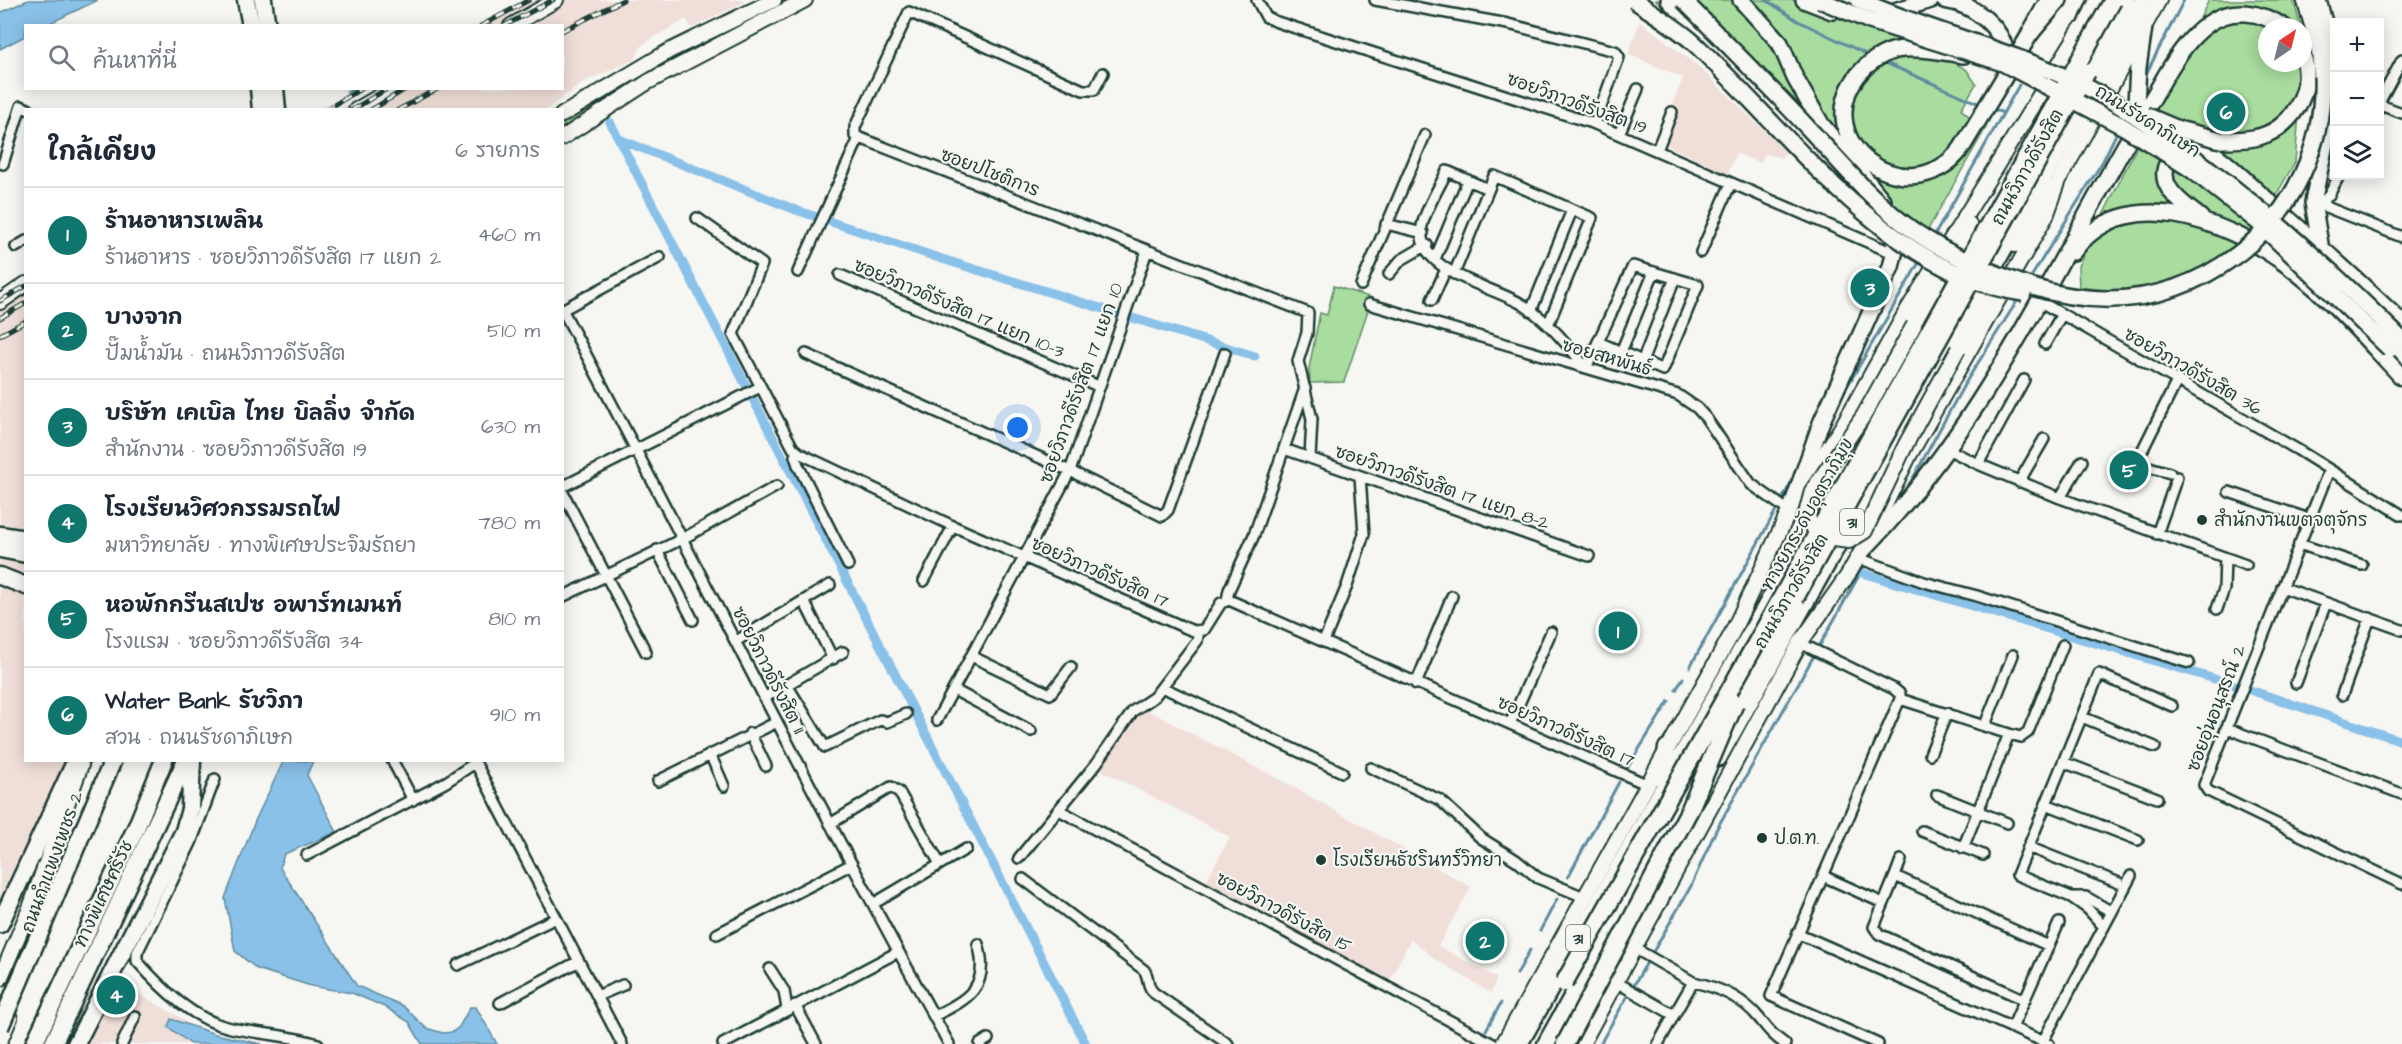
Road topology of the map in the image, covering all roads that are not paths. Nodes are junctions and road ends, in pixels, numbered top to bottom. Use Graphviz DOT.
graph roads {
  1 [pos="246,0"];
  2 [pos="263,0"];
  3 [pos="556,0"];
  4 [pos="774,0"];
  5 [pos="805,0"];
  6 [pos="1257,0"];
  7 [pos="1375,0"];
  8 [pos="1634,0"];
  9 [pos="1669,0"];
  10 [pos="1683,0"];
  11 [pos="1741,0"];
  12 [pos="1850,0"];
  13 [pos="1859,0"];
  14 [pos="1931,0"];
  15 [pos="1944,0"];
  16 [pos="2049,0"];
  17 [pos="2059,0"];
  18 [pos="2098,0"];
  19 [pos="2113,0"];
  20 [pos="2126,0"];
  21 [pos="2143,0"];
  22 [pos="2158,0"];
  23 [pos="2305,0"];
  24 [pos="2318,0"];
  25 [pos="1811,1"];
  26 [pos="2090,17"];
  27 [pos="2267,18"];
  28 [pos="251,24"];
  29 [pos="267,24"];
  30 [pos="514,24"];
  31 [pos="2144,27"];
  32 [pos="2030,34"];
  33 [pos="1991,59"];
  34 [pos="2402,60"];
  35 [pos="2306,72"];
  36 [pos="1103,73"];
  37 [pos="2006,75"];
  38 [pos="1638,89"];
  39 [pos="260,90"];
  40 [pos="275,90"];
  41 [pos="391,90"];
  42 [pos="2384,92"];
  43 [pos="2109,99"];
  44 [pos="2384,107"];
  45 [pos="26,108"];
  46 [pos="261,108"];
  47 [pos="277,108"];
  48 [pos="359,108"];
  49 [pos="1672,112"];
  50 [pos="2402,113"];
  51 [pos="564,114"];
  52 [pos="1595,124"];
  53 [pos="2134,128"];
  54 [pos="1619,134"];
  55 [pos="1425,135"];
  56 [pos="564,137"];
  57 [pos="859,138"];
  58 [pos="1657,150"];
  59 [pos="3,164"];
  60 [pos="1468,180"];
  61 [pos="1990,180"];
  62 [pos="2059,180"];
  63 [pos="2336,180"];
  64 [pos="1731,183"];
  65 [pos="1488,189"];
  66 [pos="2276,208"];
  67 [pos="2317,208"];
  68 [pos="1572,210"];
  69 [pos="697,218"];
  70 [pos="2208,223"];
  71 [pos="1386,224"];
  72 [pos="1423,232"];
  73 [pos="2402,237"];
  74 [pos="24,242"];
  75 [pos="2320,244"];
  76 [pos="1426,245"];
  77 [pos="16,247"];
  78 [pos="1886,250"];
  79 [pos="1147,251"];
  80 [pos="1701,252"];
  81 [pos="660,257"];
  82 [pos="1435,259"];
  83 [pos="798,272"];
  84 [pos="1450,272"];
  85 [pos="1654,272"];
  86 [pos="1389,274"];
  87 [pos="840,275"];
  88 [pos="1675,278"];
  89 [pos="24,283"];
  90 [pos="24,284"];
  91 [pos="1884,284"];
  92 [pos="1360,285"];
  93 [pos="0,291"];
  94 [pos="2044,293"];
  95 [pos="1432,300"];
  96 [pos="0,302"];
  97 [pos="1369,304"];
  98 [pos="564,308"];
  99 [pos="564,311"];
  100 [pos="1532,311"];
  101 [pos="2062,314"];
  102 [pos="2402,323"];
  103 [pos="1548,325"];
  104 [pos="1598,342"];
  105 [pos="2045,344"];
  106 [pos="2396,344"];
  107 [pos="1621,352"];
  108 [pos="1225,353"];
  109 [pos="806,354"];
  110 [pos="1642,362"];
  111 [pos="2402,362"];
  112 [pos="1586,368"];
  113 [pos="2402,376"];
  114 [pos="2024,380"];
  115 [pos="2177,381"];
  116 [pos="1098,386"];
  117 [pos="760,387"];
  118 [pos="1305,388"];
  119 [pos="2044,439"];
  120 [pos="1945,448"];
  121 [pos="1284,449"];
  122 [pos="636,451"];
  123 [pos="798,452"];
  124 [pos="1310,458"];
  125 [pos="2082,461"];
  126 [pos="1978,464"];
  127 [pos="2330,470"];
  128 [pos="1070,471"];
  129 [pos="1360,476"];
  130 [pos="2019,482"];
  131 [pos="777,486"];
  132 [pos="564,488"];
  133 [pos="2229,492"];
  134 [pos="564,493"];
  135 [pos="2060,498"];
  136 [pos="1784,505"];
  137 [pos="2402,515"];
  138 [pos="2309,519"];
  139 [pos="953,526"];
  140 [pos="2157,534"];
  141 [pos="0,535"];
  142 [pos="684,538"];
  143 [pos="24,539"];
  144 [pos="2299,544"];
  145 [pos="0,549"];
  146 [pos="657,550"];
  147 [pos="24,554"];
  148 [pos="1861,554"];
  149 [pos="1589,556"];
  150 [pos="1024,557"];
  151 [pos="2225,558"];
  152 [pos="848,565"];
  153 [pos="2246,565"];
  154 [pos="2362,565"];
  155 [pos="607,573"];
  156 [pos="0,576"];
  157 [pos="924,581"];
  158 [pos="24,585"];
  159 [pos="830,585"];
  160 [pos="2282,587"];
  161 [pos="564,596"];
  162 [pos="1452,596"];
  163 [pos="1227,600"];
  164 [pos="804,601"];
  165 [pos="2326,603"];
  166 [pos="2217,609"];
  167 [pos="2370,618"];
  168 [pos="693,620"];
  169 [pos="2402,630"];
  170 [pos="1199,631"];
  171 [pos="1551,632"];
  172 [pos="736,641"];
  173 [pos="1324,641"];
  174 [pos="1800,643"];
  175 [pos="2063,645"];
  176 [pos="646,652"];
  177 [pos="843,652"];
  178 [pos="2013,655"];
  179 [pos="971,656"];
  180 [pos="833,658"];
  181 [pos="2188,663"];
  182 [pos="1071,667"];
  183 [pos="2296,683"];
  184 [pos="1416,684"];
  185 [pos="787,685"];
  186 [pos="1162,687"];
  187 [pos="954,690"];
  188 [pos="2342,695"];
  189 [pos="764,698"];
  190 [pos="1900,699"];
  191 [pos="1735,703"];
  192 [pos="2172,706"];
  193 [pos="1947,713"];
  194 [pos="906,714"];
  195 [pos="2082,717"];
  196 [pos="937,720"];
  197 [pos="777,722"];
  198 [pos="1510,724"];
  199 [pos="1985,725"];
  200 [pos="2226,728"];
  201 [pos="1031,731"];
  202 [pos="750,734"];
  203 [pos="2009,734"];
  204 [pos="2155,747"];
  205 [pos="1667,748"];
  206 [pos="710,754"];
  207 [pos="1930,754"];
  208 [pos="75,762"];
  209 [pos="81,762"];
  210 [pos="107,762"];
  211 [pos="112,762"];
  212 [pos="163,762"];
  213 [pos="185,762"];
  214 [pos="192,762"];
  215 [pos="393,762"];
  216 [pos="474,762"];
  217 [pos="2063,762"];
  218 [pos="766,766"];
  219 [pos="1371,768"];
  220 [pos="1342,772"];
  221 [pos="214,779"];
  222 [pos="658,781"];
  223 [pos="724,786"];
  224 [pos="1653,787"];
  225 [pos="2402,794"];
  226 [pos="1937,795"];
  227 [pos="2157,798"];
  228 [pos="413,800"];
  229 [pos="2046,804"];
  230 [pos="1059,810"];
  231 [pos="1977,811"];
  232 [pos="2007,823"];
  233 [pos="830,824"];
  234 [pos="1922,831"];
  235 [pos="2138,840"];
  236 [pos="2028,847"];
  237 [pos="1963,848"];
  238 [pos="966,849"];
  239 [pos="307,855"];
  240 [pos="1983,855"];
  241 [pos="1019,858"];
  242 [pos="1901,860"];
  243 [pos="852,864"];
  244 [pos="940,864"];
  245 [pos="1823,876"];
  246 [pos="1895,876"];
  247 [pos="2131,876"];
  248 [pos="1023,879"];
  249 [pos="2119,883"];
  250 [pos="2402,884"];
  251 [pos="1584,897"];
  252 [pos="2071,897"];
  253 [pos="1659,901"];
  254 [pos="1883,903"];
  255 [pos="873,904"];
  256 [pos="2112,912"];
  257 [pos="556,918"];
  258 [pos="2060,922"];
  259 [pos="0,924"];
  260 [pos="2104,927"];
  261 [pos="1797,933"];
  262 [pos="717,934"];
  263 [pos="1616,940"];
  264 [pos="978,944"];
  265 [pos="2049,946"];
  266 [pos="1634,948"];
  267 [pos="898,952"];
  268 [pos="579,961"];
  269 [pos="458,965"];
  270 [pos="770,969"];
  271 [pos="0,979"];
  272 [pos="1616,982"];
  273 [pos="1693,982"];
  274 [pos="1564,983"];
  275 [pos="622,985"];
  276 [pos="597,996"];
  277 [pos="2025,1000"];
  278 [pos="500,1003"];
  279 [pos="791,1007"];
  280 [pos="1674,1015"];
  281 [pos="135,1016"];
  282 [pos="934,1016"];
  283 [pos="0,1027"];
  284 [pos="2012,1028"];
  285 [pos="742,1040"];
  286 [pos="0,1041"];
  287 [pos="1588,1042"];
  288 [pos="2046,1043"];
  289 [pos="34,1044"];
  290 [pos="53,1044"];
  291 [pos="76,1044"];
  292 [pos="122,1044"];
  293 [pos="318,1044"];
  294 [pos="622,1044"];
  295 [pos="723,1044"];
  296 [pos="816,1044"];
  297 [pos="950,1044"];
  298 [pos="1228,1044"];
  299 [pos="1493,1044"];
  300 [pos="1503,1044"];
  301 [pos="1520,1044"];
  302 [pos="1531,1044"];
  303 [pos="1546,1044"];
  304 [pos="1559,1044"];
  305 [pos="1565,1044"];
  306 [pos="1658,1044"];
  307 [pos="1785,1044"];
  308 [pos="1878,1044"];
  1 -- 28 [label="highway"];
  2 -- 29 [label="highway"];
  3 -- 30 [label="main road"];
  4 -- 51 [label="main road"];
  5 -- 56 [label="main road"];
  6 -- 52 [label="street, ซอยวิภาวดีรังสิต 19"];
  7 -- 52 [label="street"];
  8 -- 94 [label="main road, bridge"];
  9 -- 78 [label="main road"];
  10 -- 94 [label="main road, bridge"];
  11 -- 91 [label="main road"];
  12 -- 25 [label="main road"];
  13 -- 43 [label="main road, ถนนรัชดาภิเษก, bridge"];
  14 -- 25 [label="main road"];
  15 -- 37 [label="main road"];
  16 -- 32 [label="highway"];
  17 -- 32 [label="main road"];
  18 -- 26 [label="highway, ถนนวิภาวดีรังสิต / 31"];
  19 -- 274 [label="highway, ทางยกระดับอุตราภิมุข / 31, bridge"];
  20 -- 191 [label="highway, ทางยกระดับอุตราภิมุข / 31, bridge"];
  21 -- 263 [label="highway, ถนนวิภาวดีรังสิต / 31"];
  22 -- 31 [label="main road, ถนนวิภาวดีรังสิต / 31"];
  23 -- 94 [label="main road, bridge"];
  24 -- 67 [label="main road"];
  25 -- 33 [label="main road, ถนนรัชดาภิเษก, bridge"];
  26 -- 61 [label="main road, ถนนวิภาวดีรังสิต / 31"];
  26 -- 224 [label="highway, ถนนวิภาวดีรังสิต / 31"];
  27 -- 53 [label="main road"];
  31 -- 53 [label="main road"];
  31 -- 62 [label="main road, ถนนวิภาวดีรังสิต / 31"];
  32 -- 37 [label="main road"];
  33 -- 37 [label="main road, bridge"];
  33 -- 106 [label="main road, ถนนรัชดาภิเษก, bridge"];
  34 -- 42 [label="street"];
  35 -- 43 [label="main road, bridge"];
  36 -- 57 [label="street"];
  38 -- 54 [label="street"];
  39 -- 46 [label="highway"];
  40 -- 47 [label="highway"];
  41 -- 48 [label="main road"];
  43 -- 106 [label="main road, ถนนรัชดาภิเษก, bridge"];
  44 -- 50 [label="street"];
  45 -- 59 [label="street"];
  49 -- 58 [label="street"];
  52 -- 54 [label="street, ซอยวิภาวดีรังสิต 19"];
  53 -- 94 [label="main road"];
  54 -- 58 [label="street, ซอยวิภาวดีรังสิต 19"];
  55 -- 71 [label="street"];
  57 -- 79 [label="street, ซอยปโชติการ"];
  57 -- 83 [label="street"];
  58 -- 64 [label="street, ซอยวิภาวดีรังสิต 19"];
  60 -- 65 [label="street"];
  60 -- 72 [label="street"];
  60 -- 82 [label="street"];
  61 -- 62 [label="main road, bridge"];
  61 -- 136 [label="main road, ถนนวิภาวดีรังสิต / 31"];
  62 -- 148 [label="main road, ถนนวิภาวดีรังสิต / 31"];
  63 -- 67 [label="street"];
  64 -- 78 [label="street, ซอยวิภาวดีรังสิต 19"];
  64 -- 80 [label="street"];
  65 -- 68 [label="street"];
  65 -- 84 [label="street"];
  66 -- 67 [label="main road"];
  66 -- 70 [label="main road"];
  66 -- 75 [label="main road"];
  67 -- 73 [label="street"];
  67 -- 75 [label="main road"];
  68 -- 100 [label="street"];
  68 -- 103 [label="street"];
  69 -- 117 [label="street"];
  70 -- 94 [label="main road"];
  70 -- 113 [label="main road"];
  71 -- 72 [label="street"];
  71 -- 92 [label="street"];
  72 -- 76 [label="street"];
  74 -- 77 [label="street"];
  75 -- 102 [label="main road"];
  76 -- 82 [label="street"];
  76 -- 86 [label="street"];
  78 -- 91 [label="main road"];
  79 -- 116 [label="street, ซอยวิภาวดีรังสิต 17 แยก 10"];
  79 -- 118 [label="street, ซอยปโชติการ"];
  81 -- 98 [label="street"];
  82 -- 84 [label="street"];
  84 -- 95 [label="street"];
  84 -- 100 [label="street"];
  85 -- 88 [label="street"];
  85 -- 104 [label="street"];
  85 -- 107 [label="street"];
  87 -- 116 [label="street, ซอยวิภาวดีรังสิต 17 แยก 10-3"];
  88 -- 110 [label="street"];
  88 -- 110 [label="street"];
  89 -- 93 [label="main road"];
  90 -- 96 [label="main road"];
  91 -- 136 [label="main road"];
  94 -- 101 [label="street, ซอยวิภาวดีรังสิต 36"];
  94 -- 120 [label="main road"];
  97 -- 112 [label="street, ซอยสหพันธ์"];
  99 -- 122 [label="street, ซอยวิภาวดีรังสิต 11"];
  100 -- 103 [label="street"];
  101 -- 105 [label="street"];
  101 -- 115 [label="street, ซอยวิภาวดีรังสิต 36"];
  103 -- 112 [label="street"];
  104 -- 107 [label="street"];
  104 -- 112 [label="street"];
  106 -- 111 [label="main road, ถนนรัชดาภิเษก"];
  107 -- 110 [label="street"];
  108 -- 128 [label="street"];
  109 -- 128 [label="street"];
  112 -- 136 [label="street, ซอยสหพันธ์"];
  114 -- 126 [label="street"];
  115 -- 127 [label="street, ซอยวิภาวดีรังสิต 36"];
  115 -- 140 [label="street"];
  116 -- 128 [label="street, ซอยวิภาวดีรังสิต 17 แยก 10"];
  117 -- 122 [label="street"];
  117 -- 123 [label="street"];
  118 -- 121 [label="street"];
  118 -- 124 [label="street, ซอยปโชติการ"];
  119 -- 130 [label="street"];
  120 -- 126 [label="street"];
  120 -- 148 [label="main road"];
  121 -- 124 [label="street, ซอยวิภาวดีรังสิต 17 แยก 8-2"];
  121 -- 163 [label="street"];
  122 -- 132 [label="street"];
  122 -- 142 [label="street, ซอยวิภาวดีรังสิต 11"];
  123 -- 139 [label="street, ซอยวิภาวดีรังสิต 17"];
  123 -- 152 [label="street"];
  124 -- 129 [label="street, ซอยวิภาวดีรังสิต 17 แยก 8-2"];
  125 -- 135 [label="street"];
  126 -- 130 [label="street"];
  127 -- 137 [label="street, ซอยวิภาวดีรังสิต 36"];
  127 -- 138 [label="street, ซอยอุ่นอนุสรณ์ 2"];
  128 -- 150 [label="street, ซอยวิภาวดีรังสิต 17 แยก 10"];
  129 -- 149 [label="street, ซอยวิภาวดีรังสิต 17 แยก 8-2"];
  129 -- 173 [label="street"];
  130 -- 135 [label="street"];
  131 -- 142 [label="street"];
  133 -- 138 [label="street"];
  134 -- 155 [label="street"];
  135 -- 140 [label="street"];
  136 -- 205 [label="main road, ถนนวิภาวดีรังสิต / 31"];
  138 -- 144 [label="street, ซอยอุ่นอนุสรณ์ 2"];
  139 -- 150 [label="street, ซอยวิภาวดีรังสิต 17"];
  139 -- 157 [label="street"];
  140 -- 151 [label="street"];
  141 -- 143 [label="highway"];
  142 -- 146 [label="street"];
  142 -- 172 [label="street, ซอยวิภาวดีรังสิต 11"];
  144 -- 154 [label="street"];
  144 -- 160 [label="street, ซอยอุ่นอนุสรณ์ 2"];
  145 -- 147 [label="highway"];
  146 -- 155 [label="street"];
  146 -- 168 [label="street"];
  148 -- 174 [label="main road, ถนนวิภาวดีรังสิต / 31"];
  148 -- 181 [label="street"];
  150 -- 170 [label="street, ซอยวิภาวดีรังสิต 17"];
  150 -- 179 [label="street, ซอยวิภาวดีรังสิต 17 แยก 10"];
  151 -- 153 [label="street"];
  151 -- 166 [label="street"];
  155 -- 161 [label="street"];
  155 -- 176 [label="street"];
  156 -- 158 [label="highway"];
  159 -- 164 [label="street"];
  160 -- 165 [label="street"];
  160 -- 200 [label="street, ซอยอุ่นอนุสรณ์ 2"];
  162 -- 184 [label="street"];
  163 -- 170 [label="street"];
  163 -- 173 [label="street, ซอยวิภาวดีรังสิต 17"];
  164 -- 172 [label="street"];
  164 -- 180 [label="street"];
  165 -- 167 [label="street"];
  165 -- 183 [label="street"];
  167 -- 169 [label="street"];
  167 -- 188 [label="street"];
  170 -- 186 [label="street"];
  171 -- 198 [label="street"];
  172 -- 189 [label="street, ซอยวิภาวดีรังสิต 11"];
  173 -- 184 [label="street, ซอยวิภาวดีรังสิต 17"];
  174 -- 190 [label="street"];
  174 -- 253 [label="main road, ถนนวิภาวดีรังสิต / 31"];
  175 -- 203 [label="street"];
  177 -- 180 [label="street"];
  178 -- 199 [label="street"];
  179 -- 182 [label="street"];
  179 -- 187 [label="street, ซอยวิภาวดีรังสิต 17 แยก 10"];
  180 -- 185 [label="street"];
  184 -- 198 [label="street, ซอยวิภาวดีรังสิต 17"];
  185 -- 189 [label="street"];
  185 -- 194 [label="street"];
  186 -- 220 [label="street"];
  186 -- 230 [label="street"];
  187 -- 196 [label="street, ซอยวิภาวดีรังสิต 17 แยก 10"];
  187 -- 201 [label="street"];
  189 -- 197 [label="street, ซอยวิภาวดีรังสิต 11"];
  190 -- 193 [label="street"];
  190 -- 245 [label="street"];
  191 -- 303 [label="highway, ทางยกระดับอุตราภิมุข / 31, bridge"];
  191 -- 305 [label="highway, bridge"];
  192 -- 195 [label="street"];
  193 -- 199 [label="street"];
  193 -- 207 [label="street"];
  195 -- 204 [label="street"];
  195 -- 217 [label="street"];
  197 -- 202 [label="street"];
  197 -- 233 [label="street, ซอยวิภาวดีรังสิต 11"];
  198 -- 224 [label="street, ซอยวิภาวดีรังสิต 17"];
  199 -- 203 [label="street"];
  200 -- 225 [label="street"];
  200 -- 250 [label="street, ซอยอุ่นอนุสรณ์ 2"];
  202 -- 206 [label="street"];
  202 -- 218 [label="street"];
  203 -- 231 [label="street"];
  205 -- 224 [label="highway"];
  206 -- 222 [label="street"];
  206 -- 223 [label="street"];
  208 -- 259 [label="highway"];
  209 -- 271 [label="main road, ถนนกำแพงเพชร 2"];
  210 -- 286 [label="main road, ถนนกำแพงเพชร 2"];
  211 -- 283 [label="highway, bridge"];
  212 -- 289 [label="highway, ทางพิเศษศรีรัช"];
  213 -- 290 [label="highway, ทางพิเศษศรีรัช"];
  214 -- 291 [label="highway"];
  215 -- 228 [label="street"];
  216 -- 228 [label="street"];
  216 -- 257 [label="street"];
  217 -- 227 [label="street"];
  217 -- 229 [label="street"];
  219 -- 251 [label="street"];
  221 -- 293 [label="street"];
  224 -- 251 [label="main road, ถนนวิภาวดีรังสิต / 31"];
  224 -- 301 [label="highway, ถนนวิภาวดีรังสิต / 31"];
  226 -- 231 [label="street"];
  228 -- 239 [label="street"];
  229 -- 235 [label="street"];
  229 -- 236 [label="street"];
  230 -- 241 [label="street"];
  230 -- 299 [label="street, ซอยวิภาวดีรังสิต 15"];
  231 -- 232 [label="street"];
  231 -- 237 [label="street"];
  233 -- 243 [label="street, ซอยวิภาวดีรังสิต 11"];
  233 -- 244 [label="street"];
  234 -- 237 [label="street"];
  236 -- 249 [label="street"];
  236 -- 252 [label="street"];
  237 -- 240 [label="street"];
  238 -- 244 [label="street"];
  242 -- 246 [label="street"];
  243 -- 255 [label="street, ซอยวิภาวดีรังสิต 11"];
  243 -- 262 [label="street"];
  244 -- 255 [label="street"];
  245 -- 254 [label="street"];
  245 -- 261 [label="street"];
  246 -- 254 [label="street"];
  246 -- 265 [label="street"];
  247 -- 256 [label="street"];
  248 -- 298 [label="street"];
  251 -- 300 [label="main road, ถนนวิภาวดีรังสิต / 31"];
  252 -- 256 [label="street"];
  252 -- 260 [label="street"];
  253 -- 263 [label="highway"];
  253 -- 266 [label="main road, ถนนวิภาวดีรังสิต / 31"];
  254 -- 277 [label="street"];
  255 -- 267 [label="street, ซอยวิภาวดีรังสิต 11"];
  256 -- 260 [label="street"];
  257 -- 268 [label="street"];
  257 -- 269 [label="street"];
  258 -- 265 [label="street"];
  260 -- 288 [label="street"];
  261 -- 284 [label="street"];
  261 -- 308 [label="street"];
  263 -- 304 [label="highway, ถนนวิภาวดีรังสิต / 31"];
  264 -- 282 [label="street"];
  265 -- 277 [label="street"];
  266 -- 272 [label="main road, ถนนวิภาวดีรังสิต / 31"];
  266 -- 273 [label="street"];
  267 -- 279 [label="street"];
  267 -- 282 [label="street, ซอยวิภาวดีรังสิต 11"];
  268 -- 276 [label="street"];
  268 -- 278 [label="street"];
  270 -- 279 [label="street"];
  272 -- 280 [label="street"];
  272 -- 287 [label="main road, ถนนวิภาวดีรังสิต / 31"];
  273 -- 280 [label="street"];
  273 -- 307 [label="street"];
  274 -- 301 [label="highway"];
  274 -- 302 [label="highway, ทางยกระดับอุตราภิมุข / 31"];
  275 -- 276 [label="street"];
  276 -- 294 [label="street"];
  277 -- 284 [label="street"];
  279 -- 285 [label="street"];
  279 -- 296 [label="street"];
  280 -- 306 [label="street"];
  281 -- 292 [label="street"];
  282 -- 297 [label="street, ซอยวิภาวดีรังสิต 11"];
  284 -- 288 [label="street"];
  285 -- 295 [label="street"];
}
